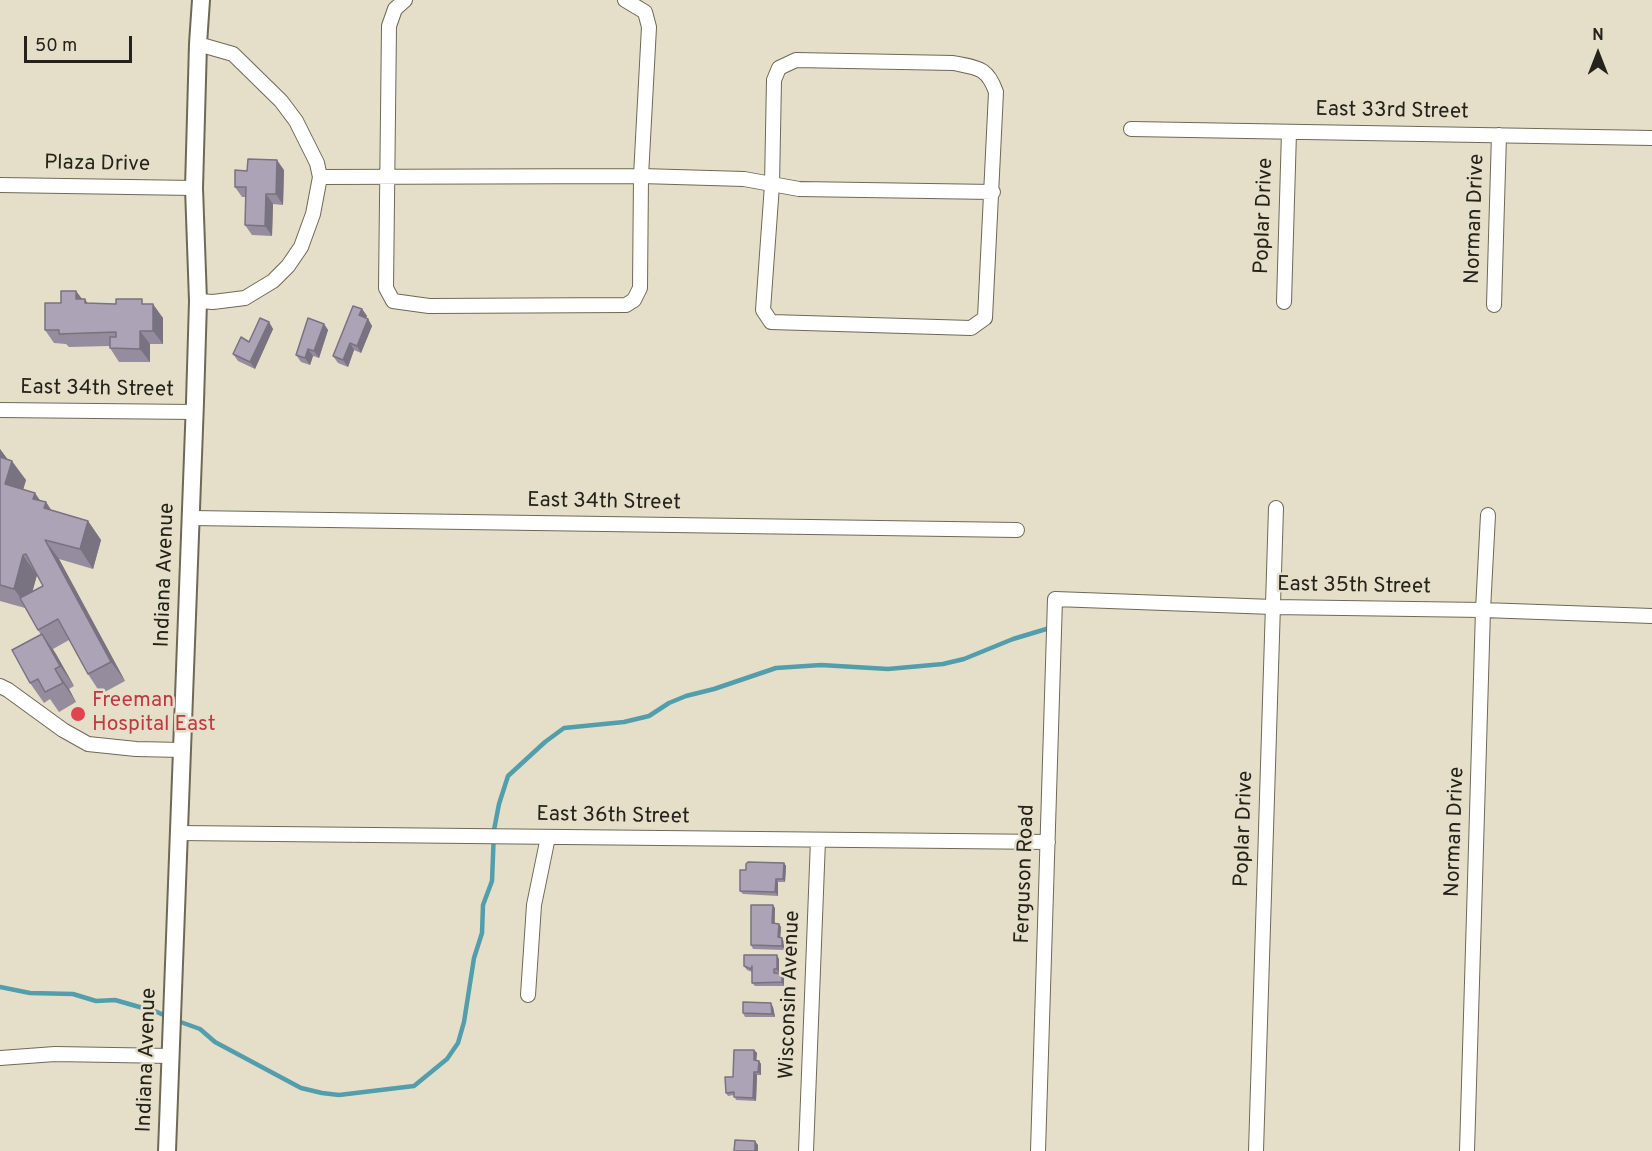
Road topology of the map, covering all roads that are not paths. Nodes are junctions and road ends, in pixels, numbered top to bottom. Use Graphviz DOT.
graph roads {
  1 [pos="201,0"];
  2 [pos="405,0"];
  3 [pos="625,0"];
  4 [pos="198,44"];
  5 [pos="1131,129"];
  6 [pos="1289,132"];
  7 [pos="1499,135"];
  8 [pos="1652,138"];
  9 [pos="387,176"];
  10 [pos="641,176"];
  11 [pos="320,177"];
  12 [pos="0,184"];
  13 [pos="772,185"];
  14 [pos="194,188"];
  15 [pos="993,192"];
  16 [pos="198,301"];
  17 [pos="1284,302"];
  18 [pos="1494,305"];
  19 [pos="0,410"];
  20 [pos="194,412"];
  21 [pos="1276,508"];
  22 [pos="1488,515"];
  23 [pos="190,518"];
  24 [pos="1017,530"];
  25 [pos="1055,599"];
  26 [pos="1273,607"];
  27 [pos="1483,610"];
  28 [pos="1652,616"];
  29 [pos="0,686"];
  30 [pos="182,750"];
  31 [pos="179,833"];
  32 [pos="549,837"];
  33 [pos="818,840"];
  34 [pos="1048,842"];
  35 [pos="528,995"];
  36 [pos="171,1056"];
  37 [pos="0,1058"];
  38 [pos="167,1151"];
  39 [pos="806,1151"];
  40 [pos="1038,1151"];
  41 [pos="1256,1151"];
  42 [pos="1467,1151"];
  1 -- 4 [label="street, Indiana Avenue"];
  2 -- 9 [label="street"];
  3 -- 10 [label="street"];
  4 -- 11 [label="street"];
  4 -- 14 [label="street, Indiana Avenue"];
  5 -- 6 [label="street, East 33rd Street"];
  6 -- 7 [label="street, East 33rd Street"];
  6 -- 17 [label="street, Poplar Drive"];
  7 -- 8 [label="street, East 33rd Street"];
  7 -- 18 [label="street, Norman Drive"];
  9 -- 10 [label="street"];
  9 -- 10 [label="street"];
  9 -- 11 [label="street"];
  10 -- 13 [label="street"];
  11 -- 16 [label="street"];
  12 -- 14 [label="street, Plaza Drive"];
  13 -- 15 [label="street"];
  13 -- 15 [label="street"];
  13 -- 15 [label="street"];
  14 -- 16 [label="street, Indiana Avenue"];
  16 -- 20 [label="street, Indiana Avenue"];
  19 -- 20 [label="street, East 34th Street"];
  20 -- 23 [label="street, Indiana Avenue"];
  21 -- 26 [label="street, Poplar Drive"];
  22 -- 27 [label="street, Norman Drive"];
  23 -- 24 [label="street, East 34th Street"];
  23 -- 30 [label="street, Indiana Avenue"];
  25 -- 26 [label="street, East 35th Street"];
  25 -- 34 [label="street, Ferguson Road"];
  26 -- 27 [label="street, East 35th Street"];
  26 -- 41 [label="street, Poplar Drive"];
  27 -- 28 [label="street, East 35th Street"];
  27 -- 42 [label="street, Norman Drive"];
  29 -- 30 [label="street"];
  30 -- 31 [label="street, Indiana Avenue"];
  31 -- 32 [label="street, East 36th Street"];
  31 -- 36 [label="street, Indiana Avenue"];
  32 -- 33 [label="street, East 36th Street"];
  32 -- 35 [label="street"];
  33 -- 34 [label="street, East 36th Street"];
  33 -- 39 [label="street, Wisconsin Avenue"];
  34 -- 40 [label="street, Ferguson Road"];
  36 -- 37 [label="street"];
  36 -- 38 [label="street, Indiana Avenue"];
}
